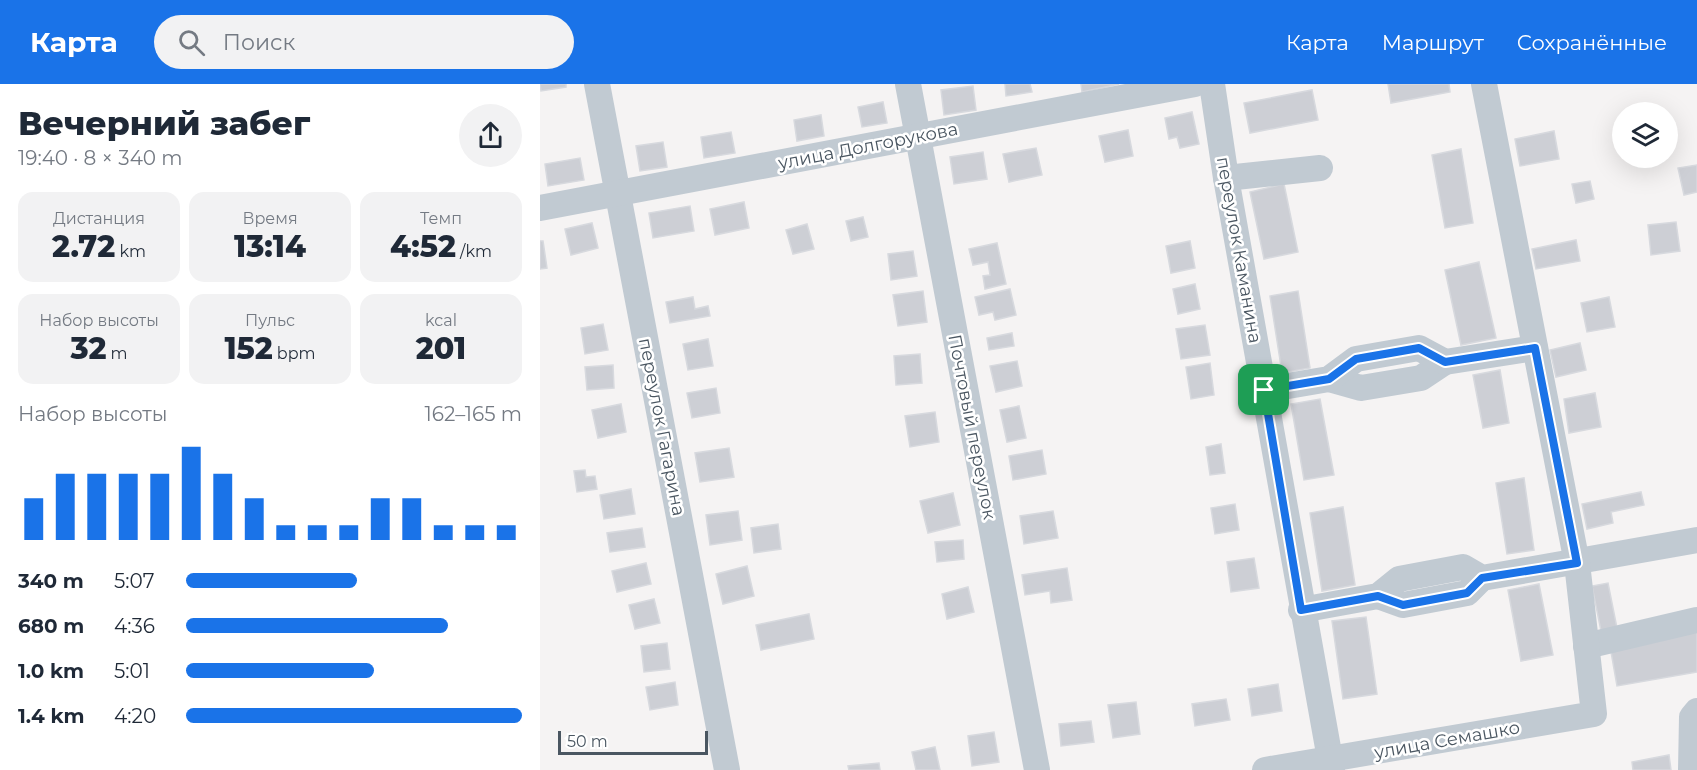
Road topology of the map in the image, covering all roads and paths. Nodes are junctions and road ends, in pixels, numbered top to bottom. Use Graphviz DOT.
graph roads {
  1 [pos="597,84"];
  2 [pos="908,84"];
  3 [pos="1195,84"];
  4 [pos="1212,84"];
  5 [pos="1484,84"];
  6 [pos="918,137"];
  7 [pos="1320,168"];
  8 [pos="1226,178"];
  9 [pos="618,193"];
  10 [pos="540,208"];
  11 [pos="1535,348"];
  12 [pos="1264,390"];
  13 [pos="1697,540"];
  14 [pos="1577,563"];
  15 [pos="1301,610"];
  16 [pos="1697,620"];
  17 [pos="1586,646"];
  18 [pos="1697,711"];
  19 [pos="1331,765"];
  20 [pos="727,770"];
  21 [pos="1037,770"];
  22 [pos="1265,770"];
  23 [pos="1691,770"];
  1 -- 9 [label="street, переулок Гагарина"];
  2 -- 6 [label="street, Почтовый переулок"];
  3 -- 6 [label="street, улица Долгорукова"];
  4 -- 8 [label="street, переулок Каманина"];
  5 -- 11 [label="street"];
  6 -- 9 [label="street, улица Долгорукова"];
  6 -- 21 [label="street, Почтовый переулок"];
  7 -- 8 [label="street"];
  8 -- 12 [label="street, переулок Каманина"];
  9 -- 10 [label="street, улица Долгорукова"];
  9 -- 20 [label="street, переулок Гагарина"];
  11 -- 12 [label="street"];
  11 -- 14 [label="street"];
  12 -- 15 [label="street, переулок Каманина"];
  13 -- 14 [label="street"];
  14 -- 15 [label="street"];
  14 -- 17 [label="street"];
  15 -- 19 [label="street, переулок Каманина"];
  16 -- 17 [label="street"];
  17 -- 19 [label="street, улица Семашко"];
  18 -- 23 [label="street"];
  19 -- 22 [label="street, улица Семашко"];
}
